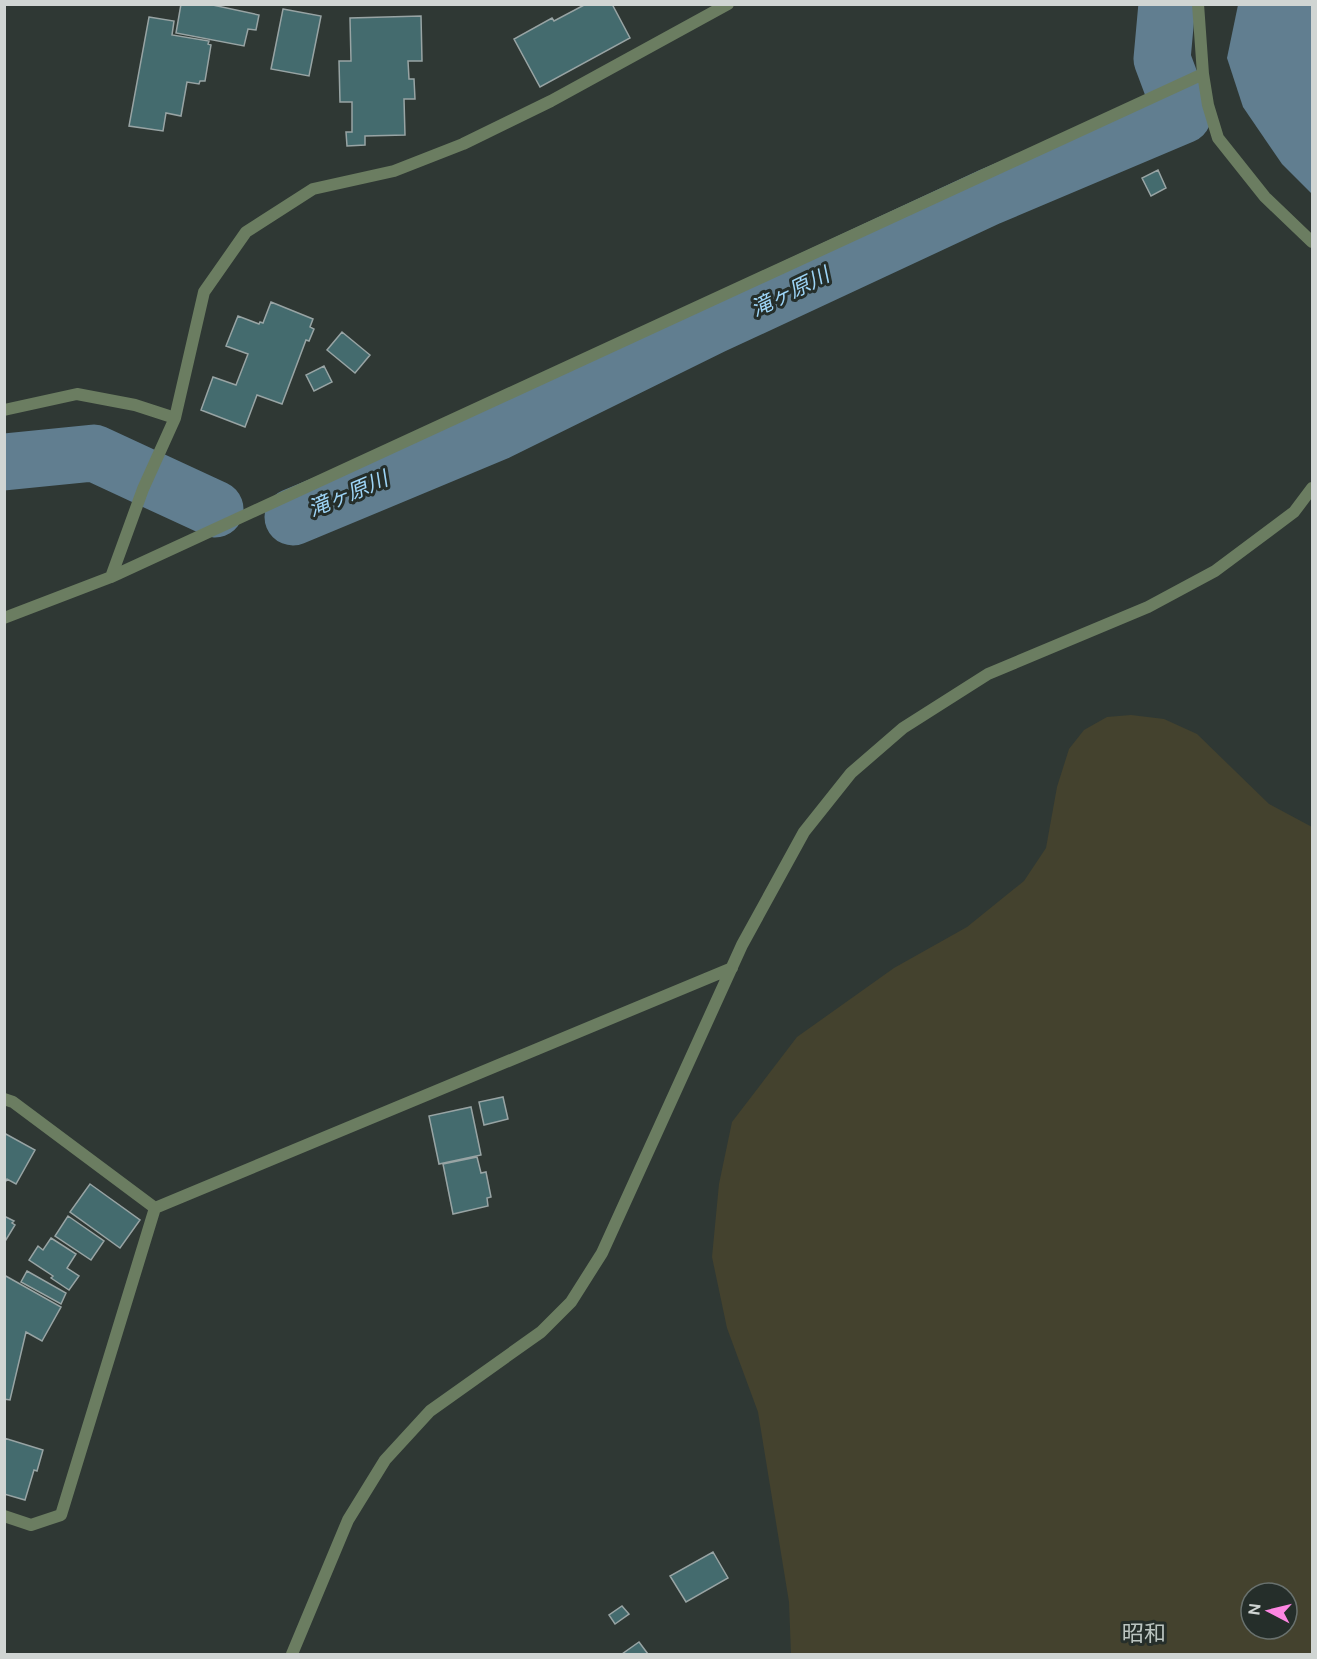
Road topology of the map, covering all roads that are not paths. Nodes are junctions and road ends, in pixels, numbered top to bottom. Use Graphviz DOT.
graph roads {
  1 [pos="728,4"];
  2 [pos="1198,4"];
  3 [pos="1203,74"];
  4 [pos="1312,242"];
  5 [pos="4,410"];
  6 [pos="175,417"];
  7 [pos="1312,488"];
  8 [pos="111,577"];
  9 [pos="4,618"];
  10 [pos="732,968"];
  11 [pos="4,1098"];
  12 [pos="155,1208"];
  13 [pos="4,1516"];
  14 [pos="292,1654"];
  1 -- 6 [label="street"];
  2 -- 3 [label="street"];
  3 -- 4 [label="street"];
  3 -- 8 [label="street"];
  5 -- 6 [label="street"];
  6 -- 8 [label="street"];
  7 -- 10 [label="street"];
  8 -- 9 [label="street"];
  10 -- 12 [label="street"];
  10 -- 14 [label="street"];
  11 -- 12 [label="street"];
  12 -- 13 [label="street"];
}
